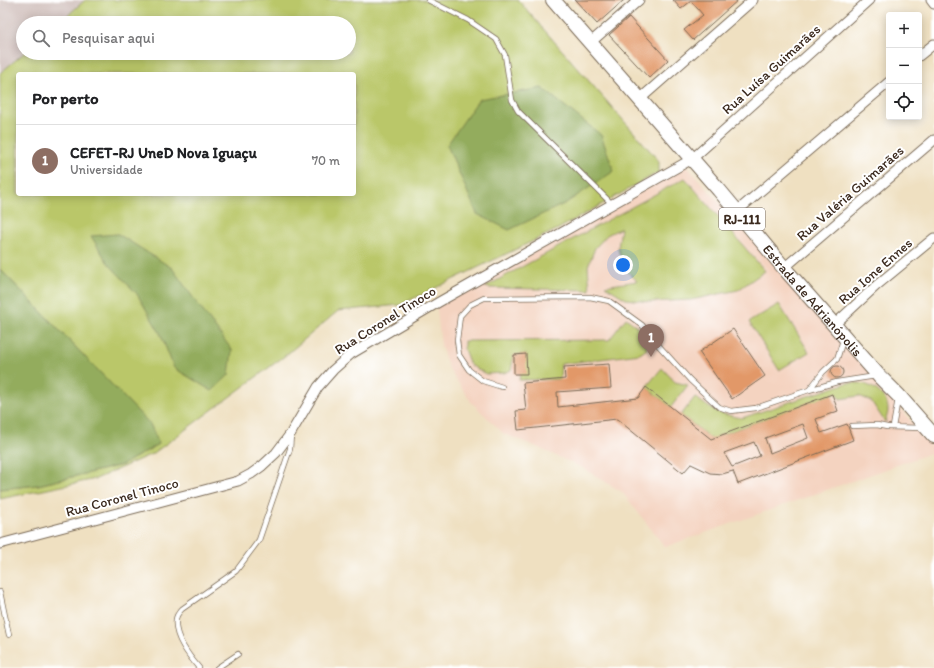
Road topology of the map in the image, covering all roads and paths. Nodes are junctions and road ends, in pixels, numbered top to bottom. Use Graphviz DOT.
graph roads {
  1 [pos="428,0"];
  2 [pos="553,0"];
  3 [pos="639,0"];
  4 [pos="753,0"];
  5 [pos="869,0"];
  6 [pos="931,0"];
  7 [pos="934,4"];
  8 [pos="561,6"];
  9 [pos="591,42"];
  10 [pos="934,44"];
  11 [pos="922,54"];
  12 [pos="887,84"];
  13 [pos="640,99"];
  14 [pos="934,140"];
  15 [pos="692,159"];
  16 [pos="612,204"];
  17 [pos="736,212"];
  18 [pos="934,238"];
  19 [pos="784,268"];
  20 [pos="834,325"];
  21 [pos="844,336"];
  22 [pos="879,376"];
  23 [pos="502,387"];
  24 [pos="809,390"];
  25 [pos="899,396"];
  26 [pos="852,426"];
  27 [pos="893,427"];
  28 [pos="930,432"];
  29 [pos="291,433"];
  30 [pos="0,544"];
  31 [pos="0,592"];
  32 [pos="9,635"];
  33 [pos="238,654"];
  34 [pos="199,668"];
  35 [pos="217,668"];
  1 -- 16 [label="lane"];
  2 -- 8 [label="main road, Estrada de Adrianópolis / RJ-111"];
  3 -- 9 [label="street"];
  4 -- 13 [label="street"];
  5 -- 15 [label="street, Rua Luísa Guimarães"];
  6 -- 7 [label="street"];
  8 -- 9 [label="main road, Estrada de Adrianópolis / RJ-111"];
  9 -- 13 [label="main road, Estrada de Adrianópolis / RJ-111"];
  10 -- 11 [label="street"];
  12 -- 17 [label="street"];
  13 -- 15 [label="main road, Estrada de Adrianópolis / RJ-111"];
  14 -- 19 [label="street, Rua Valéria Guimarães"];
  15 -- 16 [label="street, Rua Coronel Tinoco"];
  15 -- 17 [label="main road, Estrada de Adrianópolis / RJ-111"];
  16 -- 29 [label="street, Rua Coronel Tinoco"];
  17 -- 19 [label="main road, Estrada de Adrianópolis / RJ-111"];
  18 -- 20 [label="street, Rua Ione Ennes"];
  19 -- 20 [label="main road, Estrada de Adrianópolis / RJ-111"];
  20 -- 21 [label="main road, Estrada de Adrianópolis / RJ-111"];
  21 -- 22 [label="main road, Estrada de Adrianópolis / RJ-111"];
  21 -- 24 [label="lane"];
  22 -- 24 [label="lane"];
  22 -- 25 [label="main road, Estrada de Adrianópolis / RJ-111"];
  23 -- 24 [label="lane"];
  25 -- 27 [label="lane"];
  25 -- 28 [label="main road, Estrada de Adrianópolis / RJ-111"];
  26 -- 27 [label="lane"];
  27 -- 28 [label="lane"];
  29 -- 30 [label="street, Rua Coronel Tinoco"];
  29 -- 34 [label="lane"];
  31 -- 32 [label="lane"];
  33 -- 35 [label="lane"];
}
